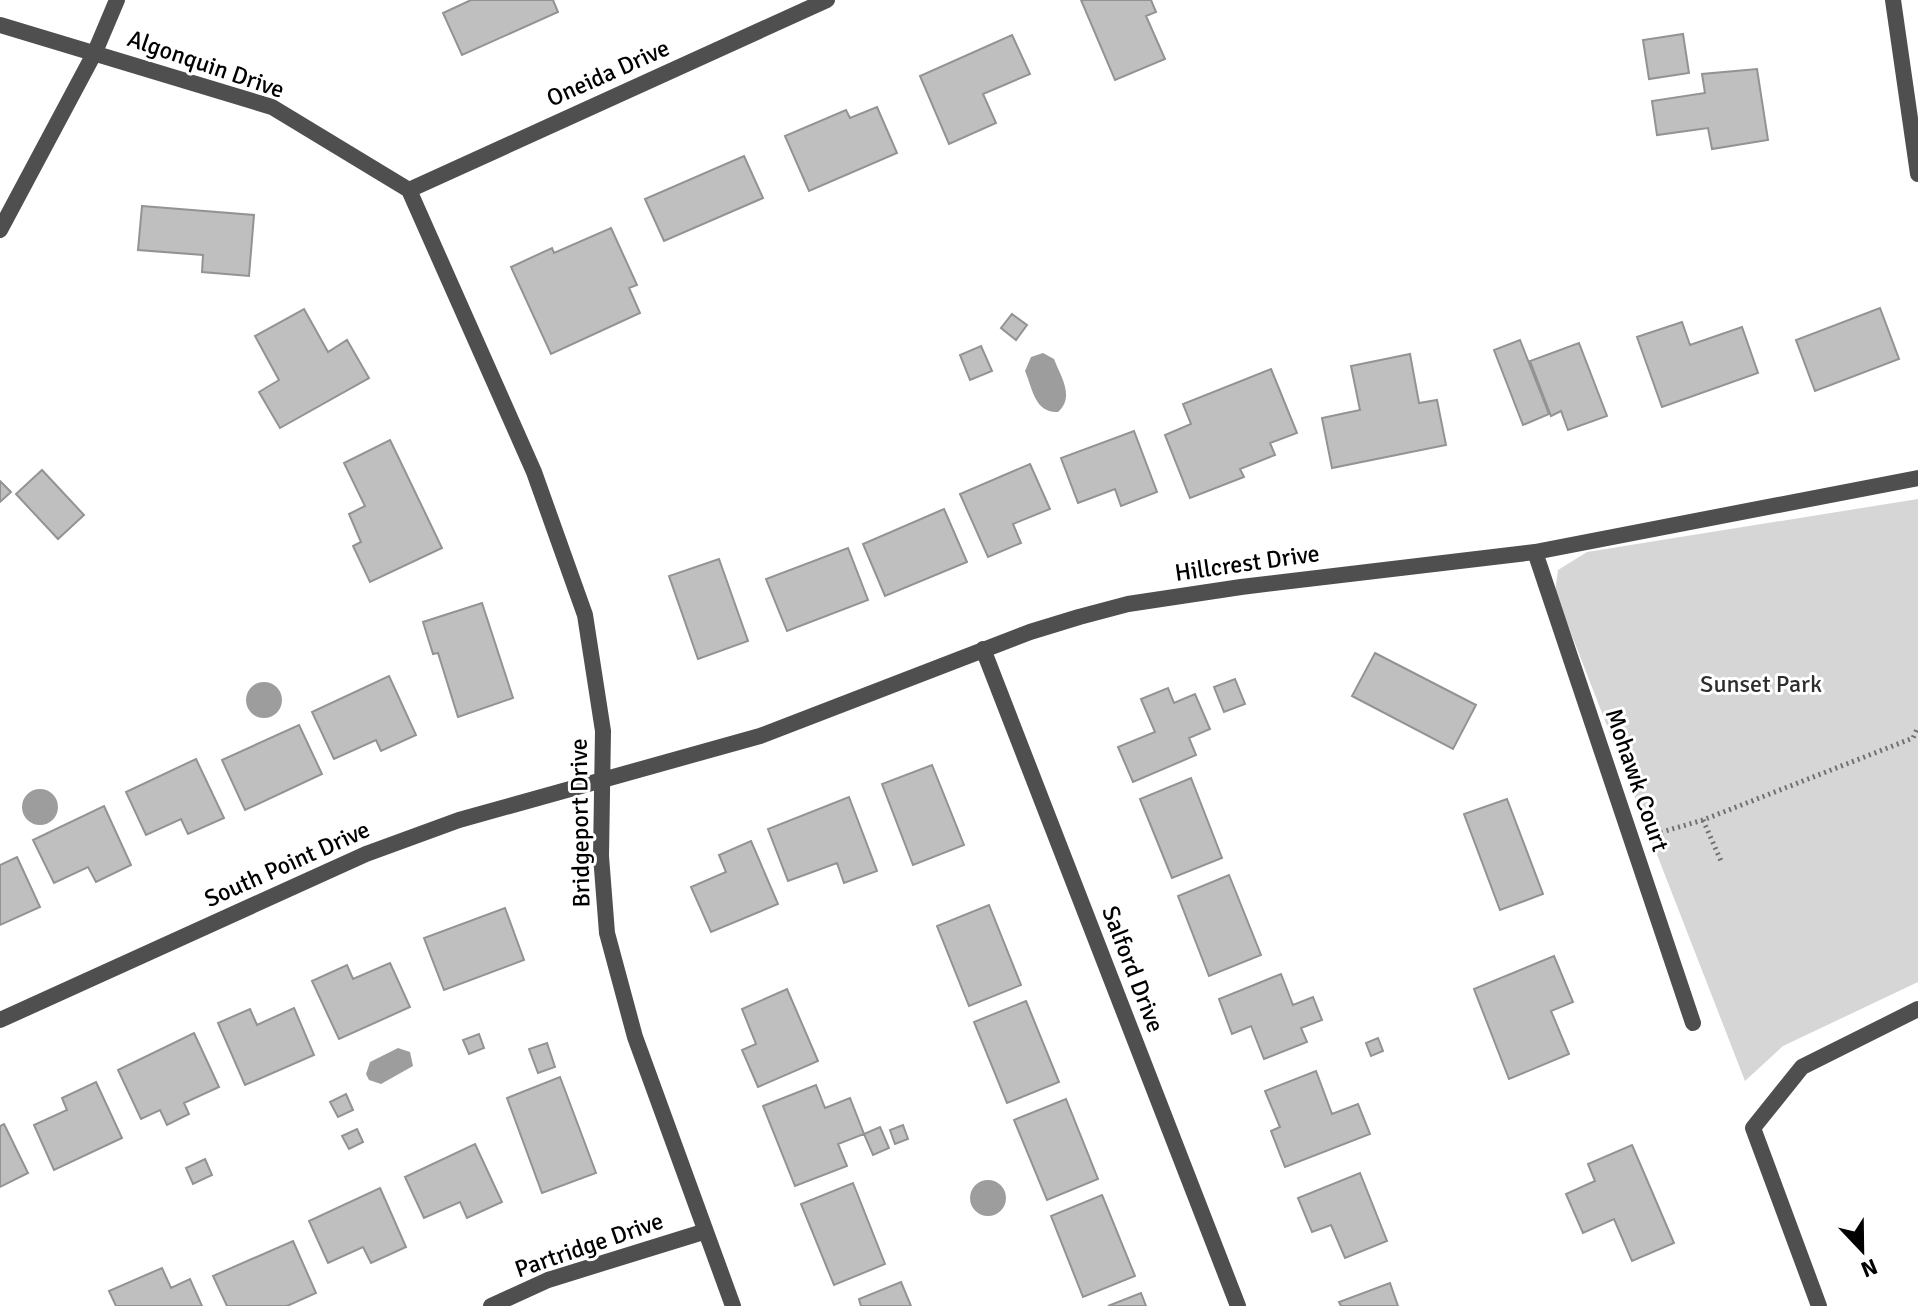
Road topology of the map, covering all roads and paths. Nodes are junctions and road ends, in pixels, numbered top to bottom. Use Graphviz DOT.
graph roads {
  1 [pos="117,0"];
  2 [pos="827,0"];
  3 [pos="1893,0"];
  4 [pos="0,25"];
  5 [pos="95,52"];
  6 [pos="1918,174"];
  7 [pos="409,190"];
  8 [pos="0,230"];
  9 [pos="1918,478"];
  10 [pos="1535,552"];
  11 [pos="983,649"];
  12 [pos="1918,727"];
  13 [pos="603,778"];
  14 [pos="1703,820"];
  15 [pos="1632,841"];
  16 [pos="1721,861"];
  17 [pos="1918,1009"];
  18 [pos="0,1020"];
  19 [pos="1693,1023"];
  20 [pos="703,1232"];
  21 [pos="491,1306"];
  22 [pos="733,1306"];
  23 [pos="1238,1306"];
  24 [pos="1819,1306"];
  1 -- 5 [label="street"];
  2 -- 7 [label="street, Oneida Drive"];
  3 -- 6 [label="street"];
  4 -- 5 [label="street, Algonquin Drive"];
  5 -- 7 [label="street, Algonquin Drive"];
  5 -- 8 [label="street"];
  7 -- 13 [label="street, Bridgeport Drive"];
  9 -- 10 [label="street, Hillcrest Drive"];
  10 -- 11 [label="street, Hillcrest Drive"];
  10 -- 15 [label="street, Mohawk Court"];
  11 -- 13 [label="street, Hillcrest Drive"];
  11 -- 23 [label="street, Salford Drive"];
  12 -- 14 [label="path"];
  13 -- 18 [label="street, South Point Drive"];
  13 -- 20 [label="street, Bridgeport Drive"];
  14 -- 15 [label="path"];
  14 -- 16 [label="path"];
  15 -- 19 [label="street, Mohawk Court"];
  17 -- 24 [label="street"];
  20 -- 21 [label="street, Partridge Drive"];
  20 -- 22 [label="street, Bridgeport Drive"];
}
